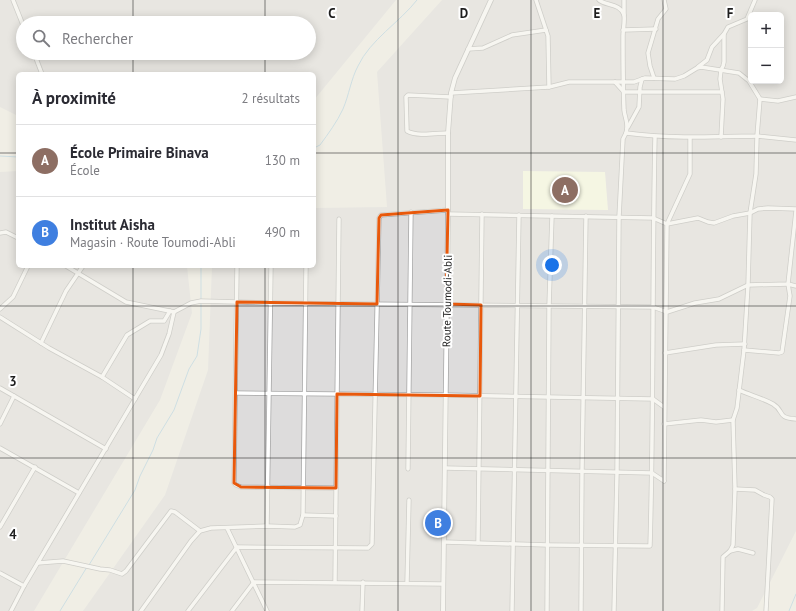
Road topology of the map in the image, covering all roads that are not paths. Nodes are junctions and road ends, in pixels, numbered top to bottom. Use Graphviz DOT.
graph roads {
  1 [pos="14,0"];
  2 [pos="491,0"];
  3 [pos="536,0"];
  4 [pos="598,0"];
  5 [pos="624,0"];
  6 [pos="664,0"];
  7 [pos="755,0"];
  8 [pos="624,15"];
  9 [pos="20,16"];
  10 [pos="656,29"];
  11 [pos="546,30"];
  12 [pos="623,30"];
  13 [pos="724,34"];
  14 [pos="468,49"];
  15 [pos="37,60"];
  16 [pos="697,68"];
  17 [pos="721,70"];
  18 [pos="41,72"];
  19 [pos="654,78"];
  20 [pos="642,79"];
  21 [pos="615,82"];
  22 [pos="623,82"];
  23 [pos="549,87"];
  24 [pos="640,91"];
  25 [pos="624,92"];
  26 [pos="722,92"];
  27 [pos="451,95"];
  28 [pos="796,97"];
  29 [pos="760,99"];
  30 [pos="627,127"];
  31 [pos="448,133"];
  32 [pos="626,133"];
  33 [pos="757,136"];
  34 [pos="655,137"];
  35 [pos="721,137"];
  36 [pos="690,138"];
  37 [pos="796,140"];
  38 [pos="796,210"];
  39 [pos="411,212"];
  40 [pos="448,212"];
  41 [pos="750,213"];
  42 [pos="482,214"];
  43 [pos="518,215"];
  44 [pos="552,216"];
  45 [pos="586,216"];
  46 [pos="619,217"];
  47 [pos="653,218"];
  48 [pos="339,219"];
  49 [pos="667,224"];
  50 [pos="0,233"];
  51 [pos="16,237"];
  52 [pos="27,268"];
  53 [pos="69,268"];
  54 [pos="82,268"];
  55 [pos="237,268"];
  56 [pos="271,268"];
  57 [pos="306,268"];
  58 [pos="78,273"];
  59 [pos="788,284"];
  60 [pos="748,285"];
  61 [pos="796,286"];
  62 [pos="237,302"];
  63 [pos="270,303"];
  64 [pos="306,303"];
  65 [pos="338,304"];
  66 [pos="377,304"];
  67 [pos="410,304"];
  68 [pos="446,304"];
  69 [pos="481,305"];
  70 [pos="516,305"];
  71 [pos="549,306"];
  72 [pos="585,307"];
  73 [pos="618,307"];
  74 [pos="653,308"];
  75 [pos="0,310"];
  76 [pos="172,312"];
  77 [pos="667,312"];
  78 [pos="0,317"];
  79 [pos="41,343"];
  80 [pos="745,344"];
  81 [pos="744,350"];
  82 [pos="665,353"];
  83 [pos="102,377"];
  84 [pos="0,388"];
  85 [pos="739,390"];
  86 [pos="236,393"];
  87 [pos="270,394"];
  88 [pos="305,394"];
  89 [pos="337,394"];
  90 [pos="375,394"];
  91 [pos="409,395"];
  92 [pos="446,395"];
  93 [pos="14,396"];
  94 [pos="480,396"];
  95 [pos="515,396"];
  96 [pos="548,397"];
  97 [pos="583,398"];
  98 [pos="618,398"];
  99 [pos="653,399"];
  100 [pos="135,400"];
  101 [pos="664,407"];
  102 [pos="796,419"];
  103 [pos="733,420"];
  104 [pos="0,424"];
  105 [pos="664,424"];
  106 [pos="0,448"];
  107 [pos="106,449"];
  108 [pos="35,467"];
  109 [pos="445,468"];
  110 [pos="408,469"];
  111 [pos="479,469"];
  112 [pos="513,470"];
  113 [pos="548,470"];
  114 [pos="582,472"];
  115 [pos="617,472"];
  116 [pos="652,473"];
  117 [pos="268,488"];
  118 [pos="304,488"];
  119 [pos="336,488"];
  120 [pos="735,489"];
  121 [pos="79,493"];
  122 [pos="409,500"];
  123 [pos="303,515"];
  124 [pos="336,516"];
  125 [pos="267,526"];
  126 [pos="0,527"];
  127 [pos="227,528"];
  128 [pos="200,531"];
  129 [pos="444,542"];
  130 [pos="478,543"];
  131 [pos="513,544"];
  132 [pos="548,545"];
  133 [pos="615,545"];
  134 [pos="581,546"];
  135 [pos="237,547"];
  136 [pos="335,548"];
  137 [pos="730,551"];
  138 [pos="753,553"];
  139 [pos="38,563"];
  140 [pos="0,573"];
  141 [pos="254,582"];
  142 [pos="335,582"];
  143 [pos="363,582"];
  144 [pos="407,583"];
  145 [pos="443,584"];
  146 [pos="24,586"];
  147 [pos="11,611"];
  148 [pos="141,611"];
  149 [pos="188,611"];
  150 [pos="232,611"];
  151 [pos="268,611"];
  152 [pos="362,611"];
  153 [pos="442,611"];
  154 [pos="512,611"];
  155 [pos="547,611"];
  156 [pos="581,611"];
  157 [pos="614,611"];
  158 [pos="722,611"];
  159 [pos="766,611"];
  1 -- 9 [label="street"];
  2 -- 14 [label="street, Route Toumodi-Abli"];
  3 -- 11 [label="street"];
  4 -- 8 [label="street"];
  5 -- 8 [label="street"];
  6 -- 10 [label="street"];
  7 -- 13 [label="street"];
  8 -- 12 [label="street"];
  10 -- 12 [label="street"];
  10 -- 19 [label="street"];
  11 -- 14 [label="street"];
  11 -- 23 [label="street"];
  12 -- 22 [label="street"];
  13 -- 16 [label="street"];
  13 -- 17 [label="street"];
  14 -- 27 [label="street, Route Toumodi-Abli"];
  15 -- 18 [label="street"];
  16 -- 17 [label="street"];
  16 -- 19 [label="street"];
  17 -- 26 [label="street"];
  17 -- 29 [label="street"];
  19 -- 20 [label="street"];
  20 -- 22 [label="street"];
  20 -- 24 [label="street"];
  21 -- 22 [label="street"];
  21 -- 23 [label="street"];
  21 -- 25 [label="street"];
  22 -- 25 [label="street"];
  23 -- 27 [label="street"];
  24 -- 25 [label="street"];
  24 -- 26 [label="street"];
  24 -- 30 [label="street"];
  25 -- 30 [label="street"];
  26 -- 35 [label="street"];
  27 -- 31 [label="street, Route Toumodi-Abli"];
  27 -- 31 [label="street"];
  28 -- 29 [label="street"];
  29 -- 33 [label="street"];
  30 -- 32 [label="street"];
  31 -- 40 [label="street, Route Toumodi-Abli"];
  32 -- 34 [label="street"];
  32 -- 46 [label="street"];
  33 -- 35 [label="street"];
  33 -- 37 [label="street"];
  33 -- 41 [label="street"];
  34 -- 36 [label="street"];
  34 -- 47 [label="street"];
  35 -- 36 [label="street"];
  36 -- 49 [label="street"];
  38 -- 41 [label="street"];
  38 -- 59 [label="street"];
  39 -- 40 [label="street"];
  39 -- 66 [label="street"];
  39 -- 67 [label="street"];
  40 -- 42 [label="street"];
  40 -- 68 [label="street, Route Toumodi-Abli"];
  41 -- 49 [label="street"];
  41 -- 60 [label="street"];
  42 -- 43 [label="street"];
  42 -- 69 [label="street"];
  43 -- 44 [label="street"];
  43 -- 70 [label="street"];
  44 -- 45 [label="street"];
  44 -- 71 [label="street"];
  45 -- 46 [label="street"];
  45 -- 72 [label="street"];
  46 -- 47 [label="street"];
  46 -- 73 [label="street"];
  47 -- 49 [label="street"];
  47 -- 74 [label="street"];
  48 -- 65 [label="street"];
  49 -- 77 [label="street"];
  50 -- 51 [label="street"];
  52 -- 75 [label="street"];
  53 -- 58 [label="street"];
  54 -- 58 [label="street"];
  55 -- 62 [label="street"];
  56 -- 63 [label="street"];
  57 -- 64 [label="street"];
  58 -- 76 [label="street"];
  58 -- 79 [label="street"];
  59 -- 60 [label="street"];
  59 -- 61 [label="street"];
  59 -- 81 [label="street"];
  60 -- 77 [label="street"];
  60 -- 80 [label="street"];
  62 -- 63 [label="street"];
  62 -- 76 [label="street"];
  62 -- 86 [label="street"];
  63 -- 64 [label="street"];
  63 -- 87 [label="street"];
  64 -- 65 [label="street"];
  64 -- 88 [label="street"];
  65 -- 66 [label="street"];
  65 -- 89 [label="street"];
  66 -- 67 [label="street"];
  66 -- 90 [label="street"];
  67 -- 68 [label="street"];
  67 -- 91 [label="street"];
  68 -- 69 [label="street"];
  68 -- 92 [label="street, Route Toumodi-Abli"];
  69 -- 70 [label="street"];
  69 -- 94 [label="street"];
  70 -- 71 [label="street"];
  70 -- 95 [label="street"];
  71 -- 72 [label="street"];
  71 -- 96 [label="street"];
  72 -- 73 [label="street"];
  72 -- 97 [label="street"];
  73 -- 74 [label="street"];
  73 -- 98 [label="street"];
  74 -- 77 [label="street"];
  74 -- 99 [label="street"];
  76 -- 83 [label="street"];
  76 -- 100 [label="street"];
  77 -- 82 [label="street"];
  78 -- 79 [label="street"];
  79 -- 83 [label="street"];
  80 -- 81 [label="street"];
  80 -- 82 [label="street"];
  81 -- 85 [label="street"];
  82 -- 101 [label="street"];
  83 -- 100 [label="street"];
  84 -- 93 [label="street"];
  85 -- 102 [label="street"];
  85 -- 103 [label="street"];
  86 -- 87 [label="street"];
  86 -- 117 [label="street"];
  87 -- 88 [label="street"];
  87 -- 117 [label="street"];
  88 -- 89 [label="street"];
  88 -- 118 [label="street"];
  89 -- 90 [label="street"];
  89 -- 119 [label="street"];
  90 -- 91 [label="street"];
  90 -- 136 [label="street"];
  91 -- 92 [label="street"];
  91 -- 110 [label="street"];
  92 -- 94 [label="street"];
  92 -- 109 [label="street, Route Toumodi-Abli"];
  93 -- 104 [label="street"];
  93 -- 107 [label="street"];
  94 -- 95 [label="street"];
  94 -- 111 [label="street"];
  95 -- 96 [label="street"];
  95 -- 112 [label="street"];
  96 -- 97 [label="street"];
  96 -- 113 [label="street"];
  97 -- 98 [label="street"];
  97 -- 114 [label="street"];
  98 -- 99 [label="street"];
  98 -- 115 [label="street"];
  99 -- 101 [label="street"];
  99 -- 116 [label="street"];
  100 -- 107 [label="street"];
  101 -- 105 [label="street"];
  103 -- 105 [label="street"];
  103 -- 120 [label="street"];
  105 -- 116 [label="street"];
  106 -- 108 [label="street"];
  107 -- 121 [label="street"];
  108 -- 121 [label="street"];
  108 -- 126 [label="street"];
  109 -- 111 [label="street"];
  109 -- 129 [label="street, Route Toumodi-Abli"];
  111 -- 112 [label="street"];
  111 -- 130 [label="street"];
  112 -- 113 [label="street"];
  112 -- 131 [label="street"];
  113 -- 114 [label="street"];
  113 -- 132 [label="street"];
  114 -- 115 [label="street"];
  114 -- 134 [label="street"];
  115 -- 116 [label="street"];
  115 -- 133 [label="street"];
  116 -- 133 [label="street"];
  117 -- 118 [label="street"];
  117 -- 125 [label="street"];
  118 -- 119 [label="street"];
  118 -- 123 [label="street"];
  119 -- 124 [label="street"];
  120 -- 137 [label="street"];
  120 -- 159 [label="street"];
  121 -- 139 [label="street"];
  122 -- 144 [label="street"];
  123 -- 124 [label="street"];
  123 -- 125 [label="street"];
  124 -- 136 [label="street"];
  125 -- 127 [label="street"];
  127 -- 128 [label="street"];
  127 -- 135 [label="street"];
  128 -- 139 [label="street"];
  128 -- 148 [label="street"];
  129 -- 130 [label="street"];
  129 -- 145 [label="street, Route Toumodi-Abli"];
  130 -- 131 [label="street"];
  131 -- 132 [label="street"];
  131 -- 154 [label="street"];
  132 -- 134 [label="street"];
  132 -- 155 [label="street"];
  133 -- 134 [label="street"];
  133 -- 157 [label="street"];
  134 -- 156 [label="street"];
  135 -- 136 [label="street"];
  135 -- 141 [label="street"];
  135 -- 149 [label="street"];
  136 -- 142 [label="street"];
  137 -- 138 [label="street"];
  137 -- 158 [label="street"];
  139 -- 146 [label="street"];
  140 -- 146 [label="street"];
  141 -- 142 [label="street"];
  141 -- 150 [label="street"];
  141 -- 151 [label="street"];
  142 -- 143 [label="street"];
  143 -- 144 [label="street"];
  143 -- 152 [label="street"];
  144 -- 145 [label="street"];
  145 -- 153 [label="street, Route Toumodi-Abli"];
  146 -- 147 [label="street"];
}
